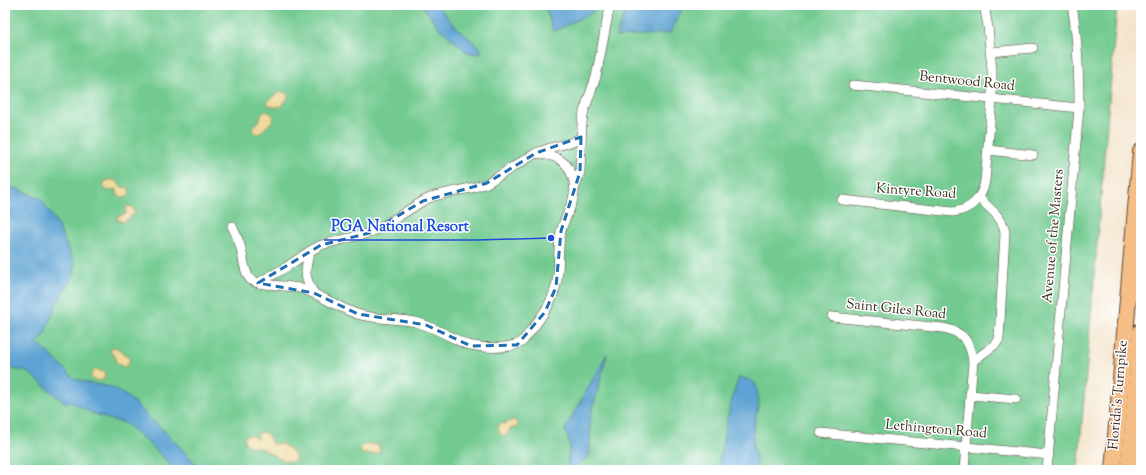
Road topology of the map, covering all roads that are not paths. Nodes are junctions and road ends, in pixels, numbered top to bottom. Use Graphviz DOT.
graph roads {
  1 [pos="610,5"];
  2 [pos="984,5"];
  3 [pos="1072,5"];
  4 [pos="1032,48"];
  5 [pos="991,52"];
  6 [pos="853,85"];
  7 [pos="992,99"];
  8 [pos="1078,108"];
  9 [pos="581,137"];
  10 [pos="988,150"];
  11 [pos="1141,152"];
  12 [pos="536,153"];
  13 [pos="1033,155"];
  14 [pos="574,189"];
  15 [pos="979,198"];
  16 [pos="842,200"];
  17 [pos="232,226"];
  18 [pos="310,251"];
  19 [pos="258,283"];
  20 [pos="314,293"];
  21 [pos="832,317"];
  22 [pos="1141,331"];
  23 [pos="973,361"];
  24 [pos="970,395"];
  25 [pos="1016,399"];
  26 [pos="822,433"];
  27 [pos="966,447"];
  28 [pos="1049,455"];
  29 [pos="964,470"];
  30 [pos="1047,470"];
  31 [pos="1113,470"];
  32 [pos="1129,470"];
  1 -- 9 [label="street"];
  2 -- 5 [label="street"];
  3 -- 8 [label="street, Avenue of the Masters"];
  4 -- 5 [label="street"];
  5 -- 7 [label="street"];
  6 -- 7 [label="street, Bentwood Road"];
  7 -- 8 [label="street, Bentwood Road"];
  7 -- 10 [label="street"];
  8 -- 28 [label="street, Avenue of the Masters"];
  9 -- 12 [label="street"];
  9 -- 14 [label="street"];
  10 -- 13 [label="street"];
  10 -- 15 [label="street"];
  11 -- 31 [label="highway, Florida's Turnpike"];
  12 -- 14 [label="street"];
  12 -- 18 [label="street"];
  14 -- 20 [label="street"];
  15 -- 16 [label="street, Kintyre Road"];
  15 -- 23 [label="street"];
  17 -- 19 [label="street"];
  18 -- 19 [label="street"];
  18 -- 20 [label="street"];
  19 -- 20 [label="street"];
  21 -- 23 [label="street, Saint Giles Road"];
  22 -- 32 [label="highway, Florida's Turnpike"];
  23 -- 24 [label="street, Saint Giles Road"];
  24 -- 25 [label="street"];
  24 -- 27 [label="street, Saint Giles Road"];
  26 -- 27 [label="street, Lethington Road"];
  27 -- 28 [label="street, Lethington Road"];
  27 -- 29 [label="street, Saint Giles Road"];
  28 -- 30 [label="street, Avenue of the Masters"];
}
